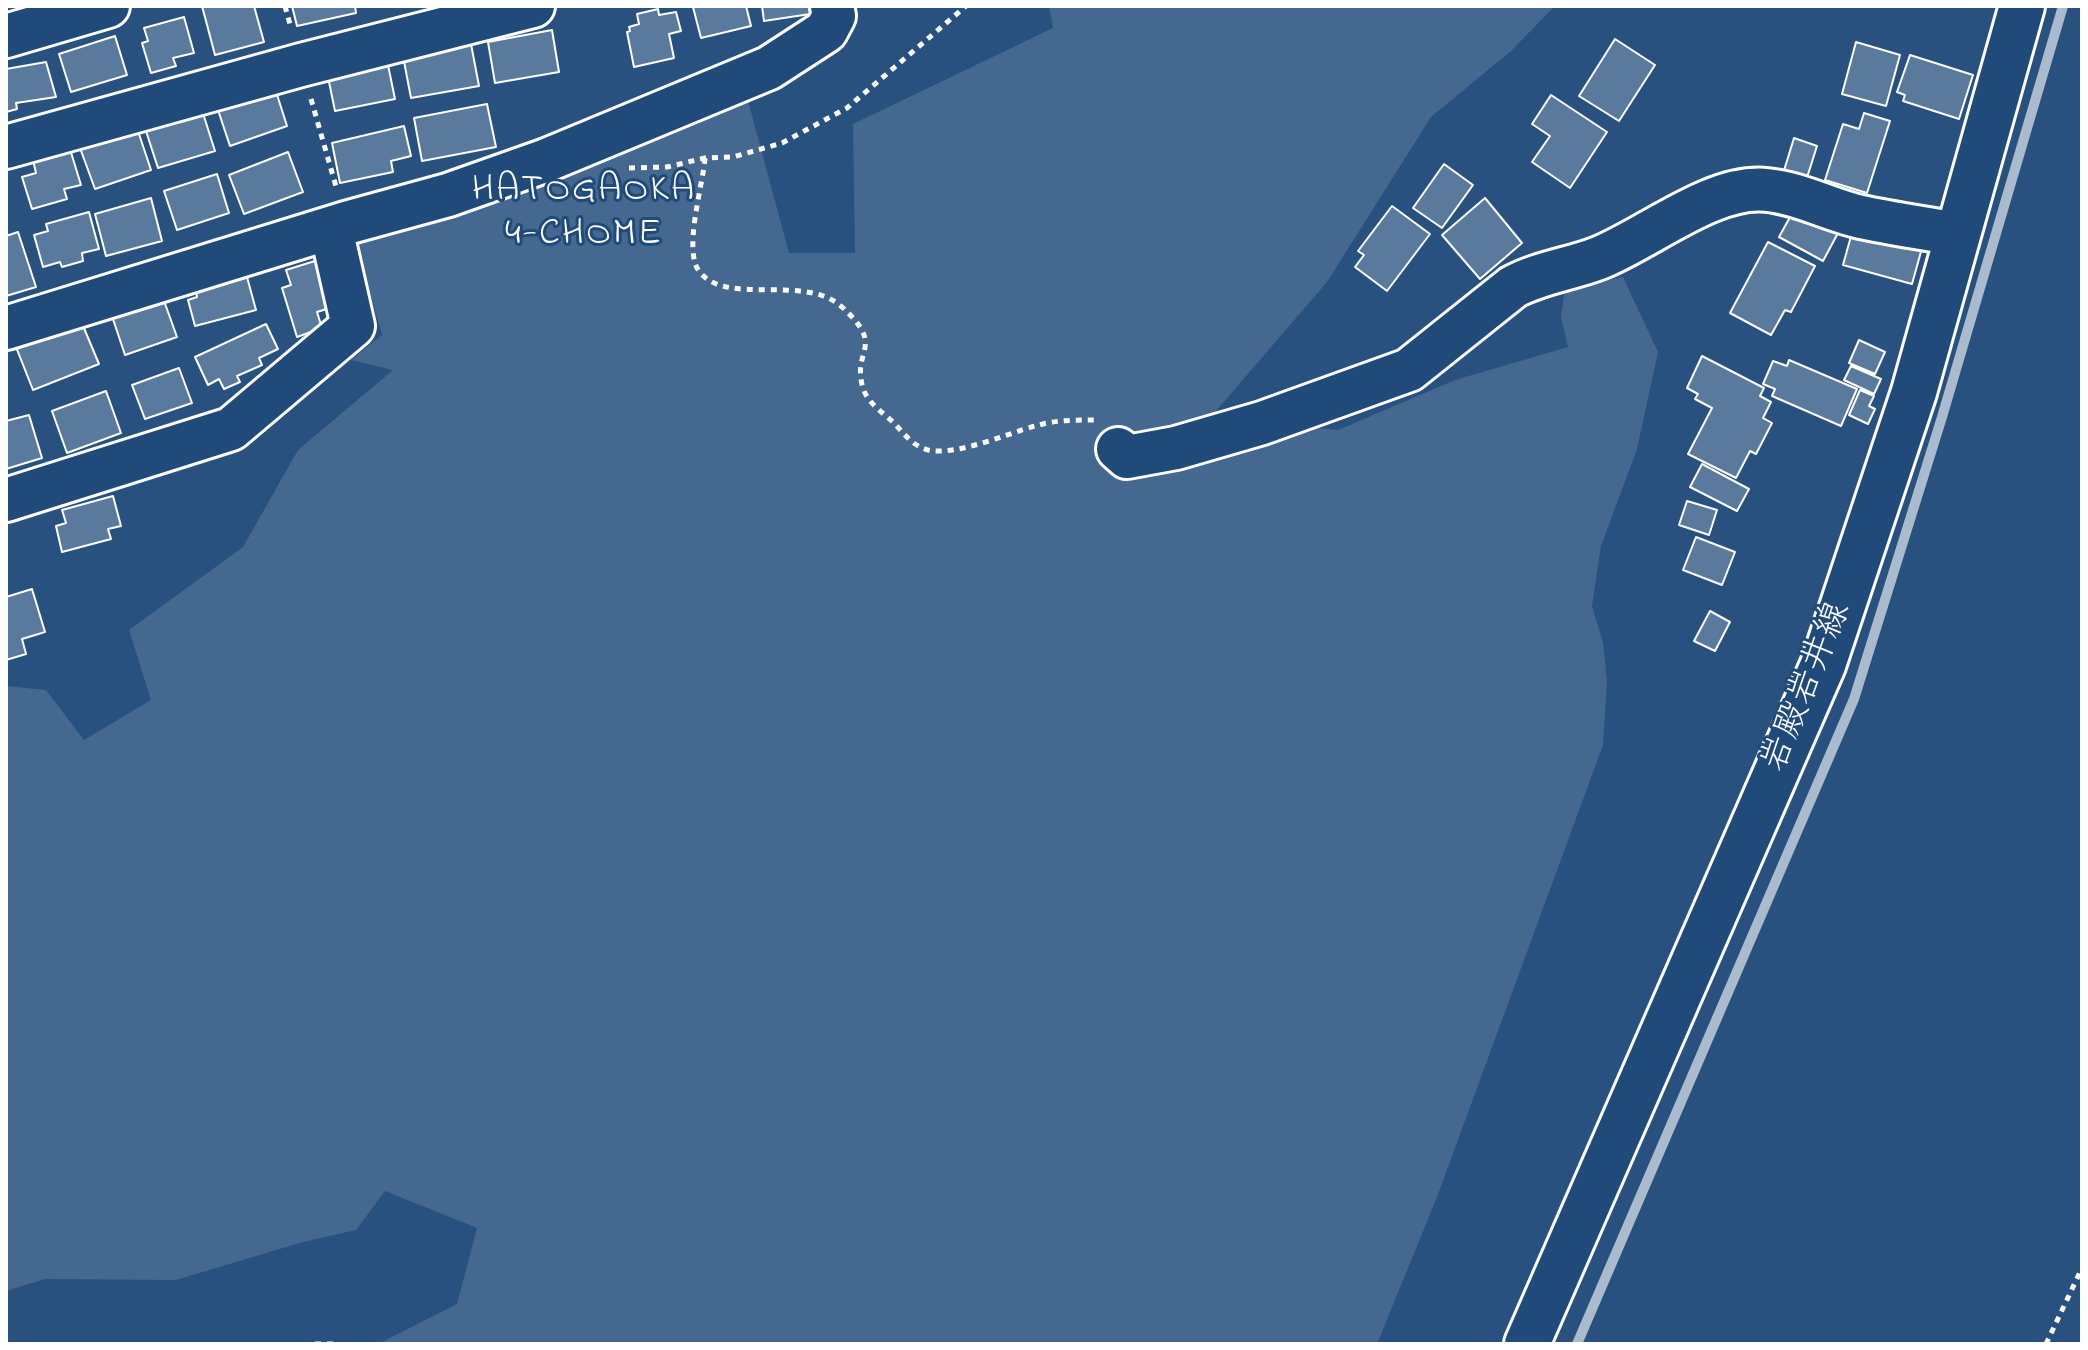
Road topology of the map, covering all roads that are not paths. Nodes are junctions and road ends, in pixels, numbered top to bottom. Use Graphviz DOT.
graph roads {
  1 [pos="108,6"];
  2 [pos="533,6"];
  3 [pos="832,6"];
  4 [pos="2022,6"];
  5 [pos="6,36"];
  6 [pos="6,147"];
  7 [pos="339,226"];
  8 [pos="1957,234"];
  9 [pos="6,328"];
  10 [pos="1110,436"];
  11 [pos="6,500"];
  12 [pos="1527,1344"];
  1 -- 5 [label="street"];
  2 -- 6 [label="street"];
  3 -- 7 [label="street"];
  4 -- 8 [label="main road, 岩殿岩井線"];
  7 -- 9 [label="street"];
  7 -- 11 [label="street"];
  8 -- 10 [label="street"];
  8 -- 12 [label="main road, 岩殿岩井線"];
}
